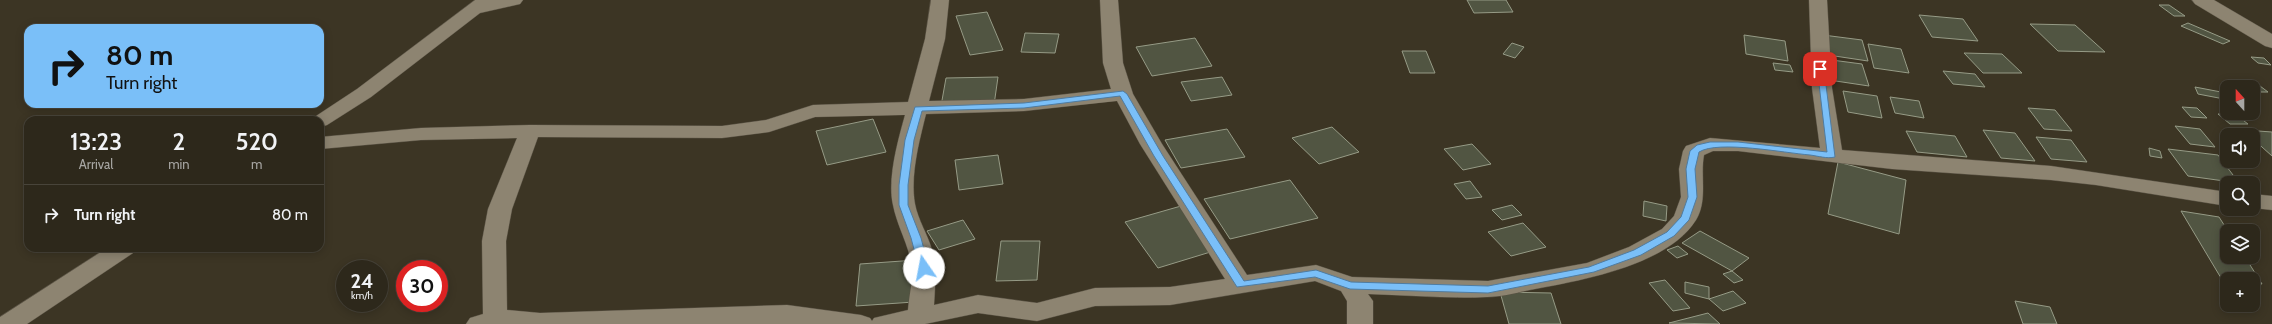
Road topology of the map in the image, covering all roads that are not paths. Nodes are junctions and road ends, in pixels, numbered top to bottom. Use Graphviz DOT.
graph roads {
  1 [pos="514,0"];
  2 [pos="940,0"];
  3 [pos="1109,0"];
  4 [pos="1818,0"];
  5 [pos="2201,0"];
  6 [pos="481,4"];
  7 [pos="2272,42"];
  8 [pos="1123,94"];
  9 [pos="918,109"];
  10 [pos="324,118"];
  11 [pos="530,131"];
  12 [pos="324,143"];
  13 [pos="1832,155"];
  14 [pos="2220,199"];
  15 [pos="2260,202"];
  16 [pos="2272,203"];
  17 [pos="118,252"];
  18 [pos="1241,284"];
  19 [pos="1350,285"];
  20 [pos="920,316"];
  21 [pos="735,320"];
  22 [pos="490,322"];
  23 [pos="8,324"];
  24 [pos="861,324"];
  25 [pos="883,324"];
  26 [pos="1360,324"];
  1 -- 6 [label="street"];
  2 -- 9 [label="street"];
  3 -- 8 [label="street"];
  4 -- 13 [label="street"];
  5 -- 7 [label="street"];
  6 -- 10 [label="street"];
  8 -- 9 [label="street"];
  8 -- 18 [label="street"];
  9 -- 11 [label="street"];
  9 -- 20 [label="street"];
  11 -- 12 [label="street"];
  11 -- 22 [label="street"];
  13 -- 14 [label="street"];
  13 -- 19 [label="street"];
  15 -- 16 [label="street"];
  17 -- 23 [label="street"];
  18 -- 19 [label="street"];
  18 -- 20 [label="street"];
  19 -- 26 [label="street"];
  20 -- 25 [label="street"];
  21 -- 22 [label="street"];
  21 -- 24 [label="street"];
}
